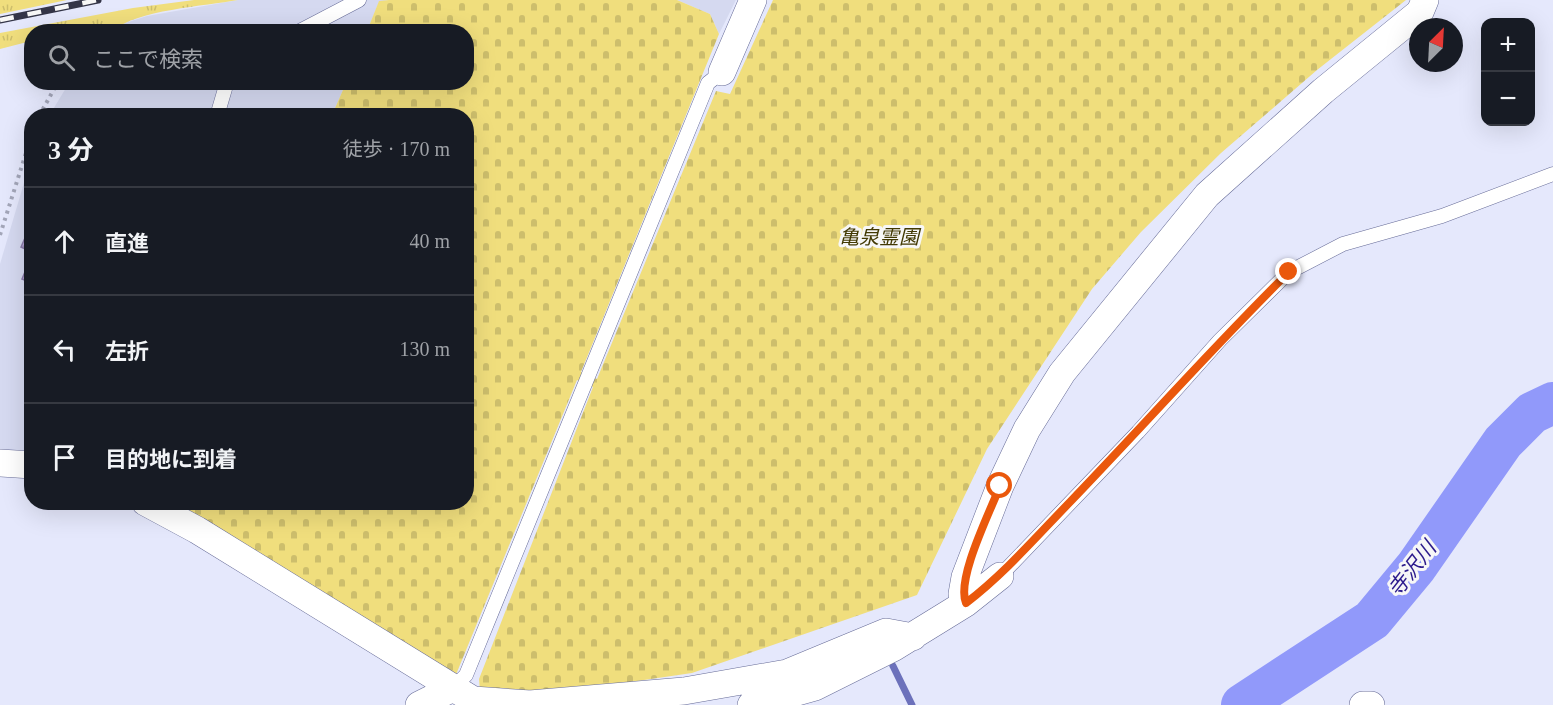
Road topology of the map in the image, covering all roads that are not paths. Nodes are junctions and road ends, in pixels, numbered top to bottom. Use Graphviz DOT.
graph roads {
  1 [pos="359,0"];
  2 [pos="753,0"];
  3 [pos="1425,0"];
  4 [pos="313,24"];
  5 [pos="722,72"];
  6 [pos="225,90"];
  7 [pos="219,108"];
  8 [pos="1553,174"];
  9 [pos="0,463"];
  10 [pos="24,464"];
  11 [pos="160,510"];
  12 [pos="1000,576"];
  13 [pos="966,603"];
  14 [pos="913,637"];
  15 [pos="453,688"];
  16 [pos="419,705"];
  17 [pos="751,705"];
  18 [pos="1363,705"];
  19 [pos="1371,705"];
  1 -- 4 [label="lane"];
  2 -- 5 [label="street"];
  3 -- 13 [label="street"];
  5 -- 15 [label="lane"];
  6 -- 7 [label="lane"];
  8 -- 12 [label="lane"];
  9 -- 10 [label="street"];
  11 -- 15 [label="street"];
  12 -- 13 [label="street"];
  13 -- 14 [label="street"];
  14 -- 15 [label="street"];
  14 -- 17 [label="street"];
  15 -- 16 [label="street"];
  18 -- 19 [label="street"];
}
